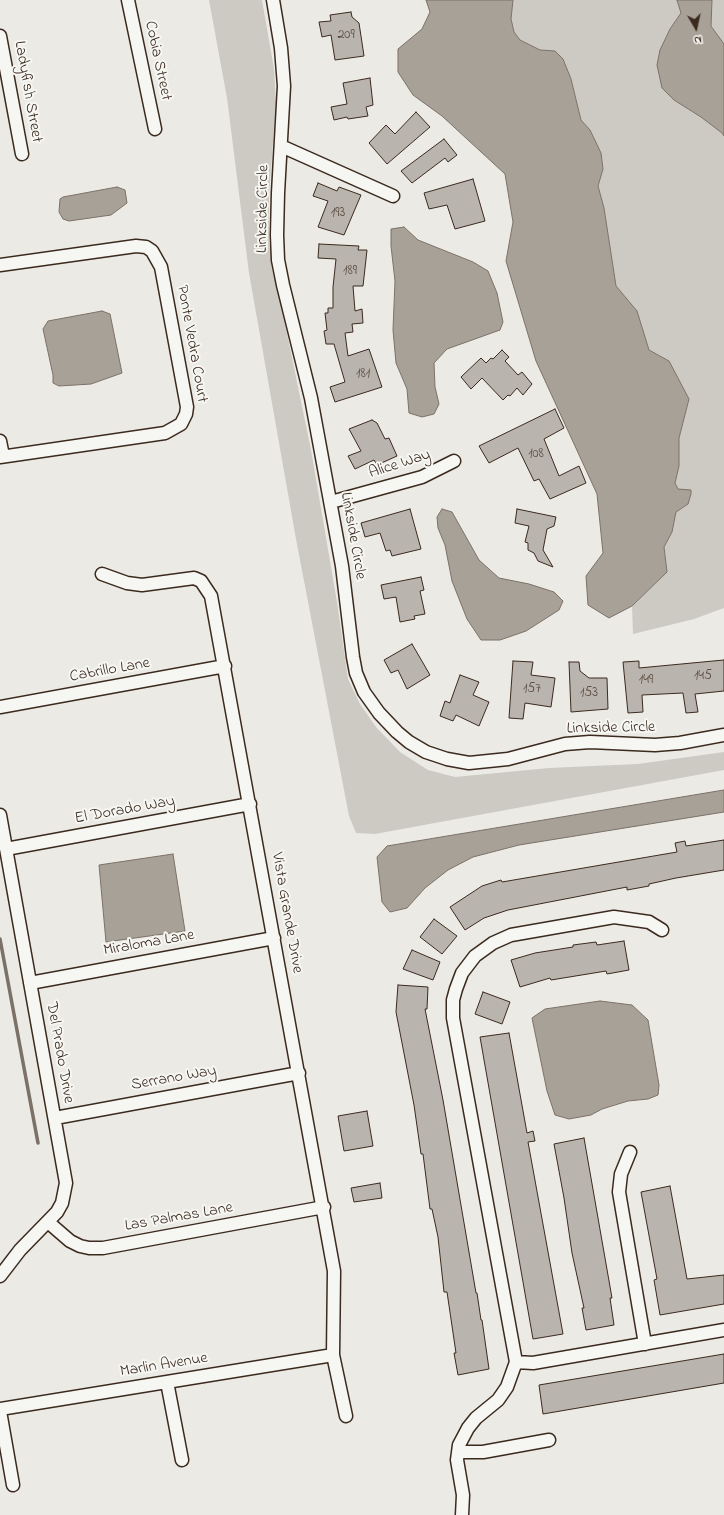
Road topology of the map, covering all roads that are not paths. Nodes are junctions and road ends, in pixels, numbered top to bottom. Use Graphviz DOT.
graph roads {
  1 [pos="128,0"];
  2 [pos="273,0"];
  3 [pos="0,36"];
  4 [pos="155,129"];
  5 [pos="281,146"];
  6 [pos="22,154"];
  7 [pos="393,196"];
  8 [pos="0,265"];
  9 [pos="0,441"];
  10 [pos="1,457"];
  11 [pos="454,461"];
  12 [pos="330,502"];
  13 [pos="102,574"];
  14 [pos="225,666"];
  15 [pos="0,707"];
  16 [pos="724,735"];
  17 [pos="250,804"];
  18 [pos="0,815"];
  19 [pos="6,849"];
  20 [pos="662,930"];
  21 [pos="274,938"];
  22 [pos="30,983"];
  23 [pos="299,1073"];
  24 [pos="55,1118"];
  25 [pos="630,1152"];
  26 [pos="324,1207"];
  27 [pos="48,1222"];
  28 [pos="0,1276"];
  29 [pos="724,1330"];
  30 [pos="645,1344"];
  31 [pos="333,1355"];
  32 [pos="516,1362"];
  33 [pos="167,1382"];
  34 [pos="0,1410"];
  35 [pos="346,1416"];
  36 [pos="549,1440"];
  37 [pos="458,1452"];
  38 [pos="182,1460"];
  39 [pos="13,1486"];
  40 [pos="463,1510"];
  1 -- 4 [label="street, Cobia Street"];
  2 -- 5 [label="street, Linkside Circle"];
  3 -- 6 [label="street, Ladyfish Street"];
  5 -- 7 [label="street"];
  5 -- 12 [label="street, Linkside Circle"];
  8 -- 10 [label="street, Ponte Vedra Court"];
  9 -- 10 [label="street, Ponte Vedra Court"];
  11 -- 12 [label="street, Alice Way"];
  12 -- 16 [label="street, Linkside Circle"];
  13 -- 14 [label="street, Vista Grande Drive"];
  14 -- 15 [label="street, Cabrillo Lane"];
  14 -- 17 [label="street, Vista Grande Drive"];
  17 -- 19 [label="street, El Dorado Way"];
  17 -- 21 [label="street, Vista Grande Drive"];
  18 -- 19 [label="street, Del Prado Drive"];
  19 -- 22 [label="street, Del Prado Drive"];
  20 -- 32 [label="street"];
  21 -- 22 [label="street, Miraloma Lane"];
  21 -- 23 [label="street, Vista Grande Drive"];
  22 -- 24 [label="street, Del Prado Drive"];
  23 -- 24 [label="street, Serrano Way"];
  23 -- 26 [label="street, Vista Grande Drive"];
  24 -- 27 [label="street, Del Prado Drive"];
  25 -- 30 [label="street"];
  26 -- 27 [label="street, Las Palmas Lane"];
  26 -- 31 [label="street, Vista Grande Drive"];
  27 -- 28 [label="street, Del Prado Drive"];
  29 -- 30 [label="street"];
  30 -- 32 [label="street"];
  31 -- 33 [label="street, Marlin Avenue"];
  31 -- 35 [label="street, Vista Grande Drive"];
  32 -- 37 [label="street"];
  33 -- 34 [label="street, Marlin Avenue"];
  33 -- 38 [label="street"];
  34 -- 39 [label="street"];
  36 -- 37 [label="street"];
  37 -- 40 [label="street"];
}
